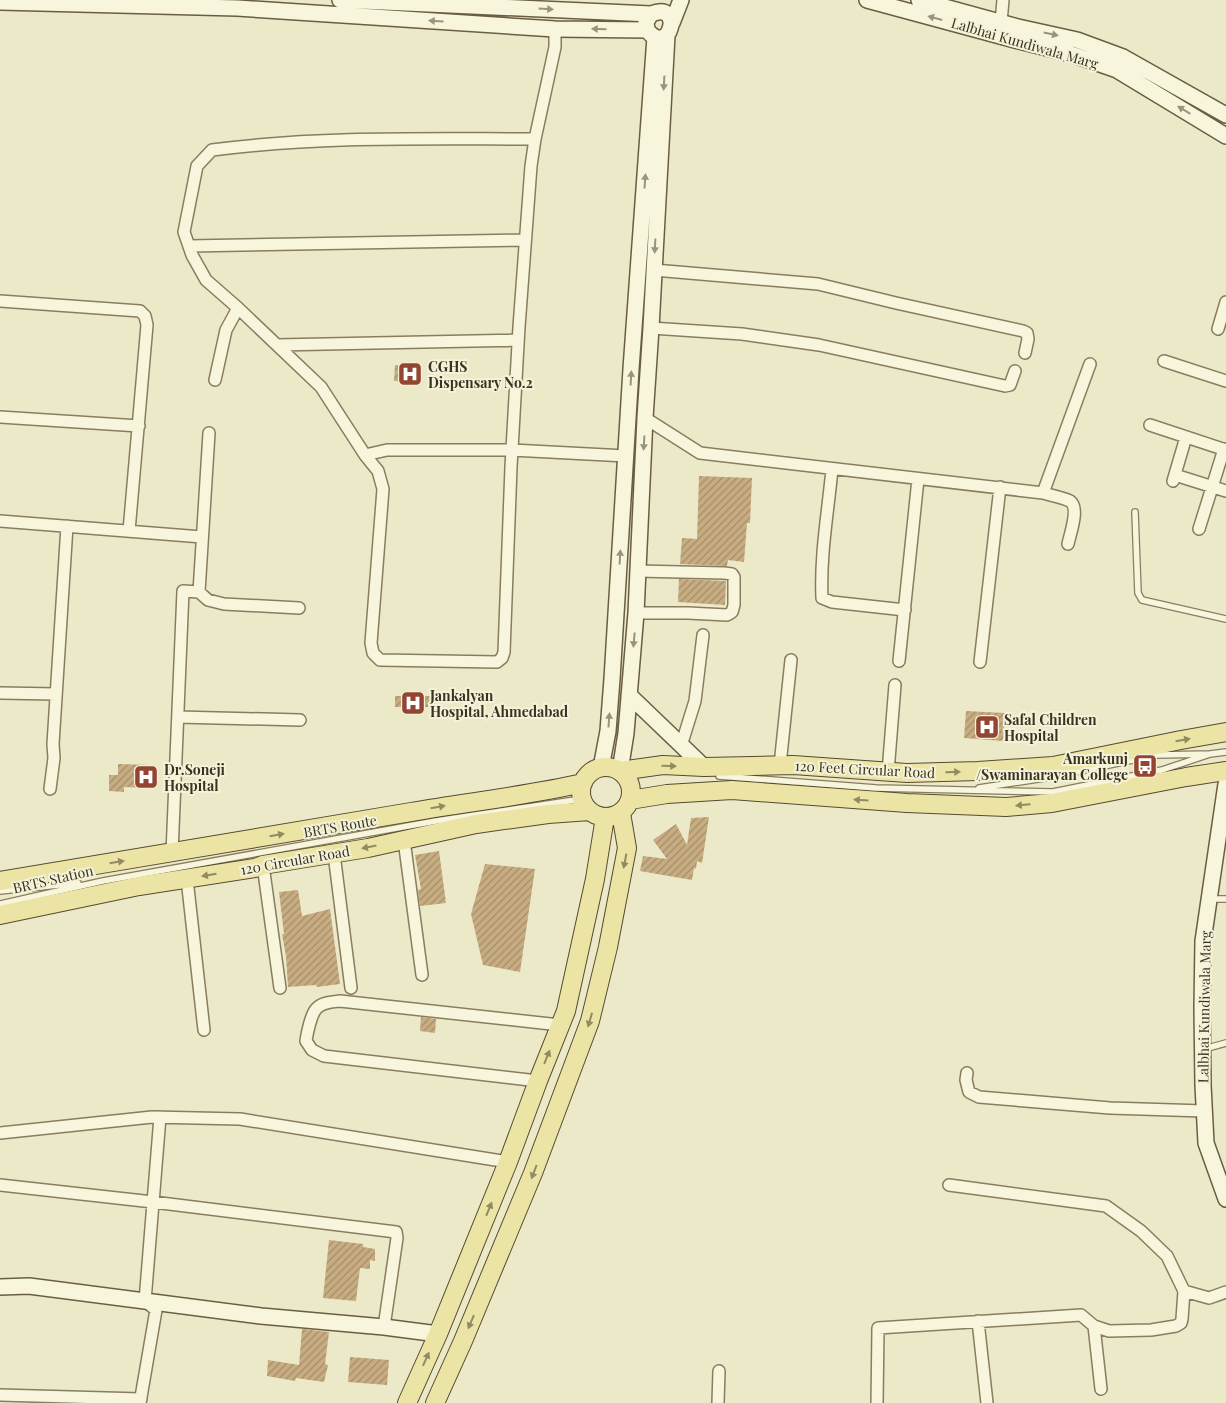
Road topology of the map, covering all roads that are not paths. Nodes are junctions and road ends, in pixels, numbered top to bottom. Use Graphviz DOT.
graph roads {
  1 [pos="340,0"];
  2 [pos="681,0"];
  3 [pos="867,0"];
  4 [pos="919,0"];
  5 [pos="1003,0"];
  6 [pos="0,2"];
  7 [pos="262,5"];
  8 [pos="960,6"];
  9 [pos="658,9"];
  10 [pos="1001,22"];
  11 [pos="555,28"];
  12 [pos="660,31"];
  13 [pos="1016,33"];
  14 [pos="1226,116"];
  15 [pos="1226,136"];
  16 [pos="535,140"];
  17 [pos="525,240"];
  18 [pos="189,246"];
  19 [pos="654,270"];
  20 [pos="0,301"];
  21 [pos="1226,302"];
  22 [pos="238,308"];
  23 [pos="651,328"];
  24 [pos="1218,329"];
  25 [pos="518,340"];
  26 [pos="277,344"];
  27 [pos="1025,353"];
  28 [pos="1164,361"];
  29 [pos="1090,364"];
  30 [pos="1015,371"];
  31 [pos="215,380"];
  32 [pos="1226,381"];
  33 [pos="0,417"];
  34 [pos="645,418"];
  35 [pos="1150,425"];
  36 [pos="139,426"];
  37 [pos="209,433"];
  38 [pos="1186,437"];
  39 [pos="512,450"];
  40 [pos="1225,450"];
  41 [pos="365,455"];
  42 [pos="626,456"];
  43 [pos="832,469"];
  44 [pos="918,479"];
  45 [pos="1000,487"];
  46 [pos="1212,487"];
  47 [pos="1226,491"];
  48 [pos="1043,493"];
  49 [pos="1135,512"];
  50 [pos="0,521"];
  51 [pos="66,526"];
  52 [pos="1199,529"];
  53 [pos="129,531"];
  54 [pos="202,537"];
  55 [pos="1068,544"];
  56 [pos="638,571"];
  57 [pos="199,592"];
  58 [pos="298,608"];
  59 [pos="905,610"];
  60 [pos="636,614"];
  61 [pos="1226,619"];
  62 [pos="702,635"];
  63 [pos="791,660"];
  64 [pos="899,661"];
  65 [pos="980,662"];
  66 [pos="895,685"];
  67 [pos="0,693"];
  68 [pos="56,694"];
  69 [pos="629,695"];
  70 [pos="178,717"];
  71 [pos="300,720"];
  72 [pos="1226,732"];
  73 [pos="681,746"];
  74 [pos="1226,752"];
  75 [pos="1210,754"];
  76 [pos="780,765"];
  77 [pos="601,768"];
  78 [pos="620,771"];
  79 [pos="1226,771"];
  80 [pos="711,772"];
  81 [pos="888,772"];
  82 [pos="1226,784"];
  83 [pos="50,789"];
  84 [pos="962,791"];
  85 [pos="602,804"];
  86 [pos="404,840"];
  87 [pos="172,853"];
  88 [pos="334,854"];
  89 [pos="263,865"];
  90 [pos="187,879"];
  91 [pos="0,881"];
  92 [pos="103,881"];
  93 [pos="0,890"];
  94 [pos="1209,899"];
  95 [pos="1226,899"];
  96 [pos="0,904"];
  97 [pos="0,915"];
  98 [pos="422,975"];
  99 [pos="280,988"];
  100 [pos="351,988"];
  101 [pos="560,1025"];
  102 [pos="204,1030"];
  103 [pos="1226,1043"];
  104 [pos="1202,1049"];
  105 [pos="967,1073"];
  106 [pos="538,1081"];
  107 [pos="1204,1111"];
  108 [pos="160,1117"];
  109 [pos="0,1133"];
  110 [pos="508,1162"];
  111 [pos="0,1185"];
  112 [pos="950,1185"];
  113 [pos="1226,1199"];
  114 [pos="153,1202"];
  115 [pos="0,1287"];
  116 [pos="1184,1291"];
  117 [pos="1226,1292"];
  118 [pos="145,1301"];
  119 [pos="978,1321"];
  120 [pos="1094,1326"];
  121 [pos="384,1327"];
  122 [pos="438,1334"];
  123 [pos="719,1371"];
  124 [pos="1101,1389"];
  125 [pos="0,1395"];
  126 [pos="141,1401"];
  127 [pos="406,1403"];
  128 [pos="435,1403"];
  129 [pos="718,1403"];
  130 [pos="877,1403"];
  131 [pos="987,1403"];
  1 -- 9 [label="main road, one-way"];
  2 -- 12 [label="main road"];
  13 -- 3 [label="main road, Lalbhai Kundiwala Marg, one-way"];
  4 -- 8 [label="main road, Lalbhai Kundiwala Marg"];
  5 -- 10 [label="street"];
  6 -- 7 [label="main road"];
  11 -- 7 [label="main road, one-way"];
  8 -- 10 [label="main road, Lalbhai Kundiwala Marg"];
  9 -- 12 [label="main road"];
  9 -- 12 [label="main road"];
  10 -- 13 [label="main road, Lalbhai Kundiwala Marg"];
  12 -- 11 [label="main road, one-way"];
  11 -- 16 [label="street"];
  12 -- 19 [label="main road, one-way"];
  42 -- 12 [label="main road, one-way"];
  13 -- 14 [label="main road, Lalbhai Kundiwala Marg, one-way"];
  15 -- 13 [label="main road, Lalbhai Kundiwala Marg, one-way"];
  16 -- 17 [label="street"];
  16 -- 18 [label="street"];
  17 -- 18 [label="street"];
  17 -- 25 [label="street"];
  18 -- 22 [label="street"];
  19 -- 23 [label="main road"];
  19 -- 27 [label="street"];
  20 -- 36 [label="street"];
  21 -- 24 [label="street"];
  22 -- 26 [label="street"];
  22 -- 31 [label="street"];
  23 -- 30 [label="street"];
  23 -- 34 [label="main road"];
  25 -- 26 [label="street"];
  25 -- 39 [label="street"];
  26 -- 41 [label="street"];
  28 -- 32 [label="street"];
  29 -- 48 [label="street"];
  33 -- 36 [label="street"];
  34 -- 43 [label="street"];
  34 -- 56 [label="main road, one-way"];
  35 -- 38 [label="street"];
  36 -- 53 [label="street"];
  37 -- 54 [label="street"];
  38 -- 40 [label="street"];
  38 -- 46 [label="street"];
  39 -- 41 [label="street"];
  39 -- 41 [label="street"];
  39 -- 42 [label="street"];
  40 -- 46 [label="street"];
  77 -- 42 [label="main road, one-way"];
  43 -- 44 [label="street"];
  43 -- 59 [label="street"];
  44 -- 45 [label="street"];
  44 -- 59 [label="street"];
  45 -- 48 [label="street"];
  45 -- 65 [label="street"];
  46 -- 47 [label="street"];
  46 -- 52 [label="street"];
  48 -- 55 [label="street"];
  49 -- 61 [label="lane"];
  50 -- 51 [label="street"];
  51 -- 53 [label="street"];
  51 -- 68 [label="street"];
  53 -- 54 [label="street"];
  54 -- 57 [label="street"];
  56 -- 60 [label="main road"];
  56 -- 60 [label="street"];
  57 -- 58 [label="street"];
  57 -- 70 [label="street"];
  59 -- 64 [label="street"];
  60 -- 69 [label="main road, one-way"];
  62 -- 73 [label="street"];
  63 -- 76 [label="street"];
  66 -- 81 [label="street"];
  67 -- 68 [label="street"];
  68 -- 83 [label="street"];
  69 -- 73 [label="main road"];
  69 -- 78 [label="main road"];
  70 -- 71 [label="street"];
  70 -- 87 [label="street"];
  81 -- 72 [label="main road, 120 Feet Circular Road, one-way"];
  73 -- 80 [label="main road"];
  74 -- 75 [label="lane"];
  75 -- 84 [label="lane"];
  75 -- 84 [label="lane"];
  76 -- 80 [label="main road, 120 Feet Circular Road"];
  76 -- 81 [label="main road, 120 Feet Circular Road"];
  77 -- 78 [label="main road, 120 Feet Circular Road"];
  77 -- 85 [label="main road"];
  78 -- 80 [label="main road, 120 Feet Circular Road, one-way"];
  78 -- 85 [label="main road"];
  79 -- 85 [label="main road, one-way"];
  80 -- 84 [label="lane"];
  82 -- 94 [label="main road, Lalbhai Kundiwala Marg"];
  85 -- 86 [label="main road, 120 Circular Road"];
  87 -- 85 [label="main road, 120 Circular Road, one-way"];
  85 -- 92 [label="lane, BRTS Route"];
  85 -- 101 [label="main road"];
  85 -- 128 [label="main road, one-way"];
  86 -- 88 [label="main road, 120 Circular Road, one-way"];
  86 -- 98 [label="street"];
  91 -- 87 [label="main road, 120 Circular Road, one-way"];
  88 -- 89 [label="main road, 120 Circular Road"];
  88 -- 100 [label="street"];
  89 -- 90 [label="main road, 120 Circular Road, one-way"];
  89 -- 99 [label="street"];
  90 -- 97 [label="main road, 120 Circular Road"];
  90 -- 102 [label="street"];
  92 -- 93 [label="lane, BRTS Station"];
  92 -- 96 [label="lane, BRTS Station"];
  94 -- 95 [label="lane"];
  94 -- 104 [label="main road, Lalbhai Kundiwala Marg"];
  106 -- 101 [label="main road, one-way"];
  101 -- 106 [label="street"];
  103 -- 104 [label="lane"];
  104 -- 107 [label="main road, Lalbhai Kundiwala Marg"];
  105 -- 107 [label="street"];
  106 -- 110 [label="main road"];
  107 -- 113 [label="main road, Lalbhai Kundiwala Marg"];
  108 -- 109 [label="street"];
  108 -- 110 [label="street"];
  108 -- 114 [label="street"];
  122 -- 110 [label="main road, one-way"];
  111 -- 114 [label="street"];
  112 -- 116 [label="street"];
  114 -- 118 [label="street"];
  114 -- 121 [label="street"];
  115 -- 118 [label="main road"];
  116 -- 117 [label="street"];
  116 -- 120 [label="street"];
  118 -- 121 [label="main road"];
  118 -- 126 [label="street"];
  119 -- 120 [label="street"];
  119 -- 130 [label="street"];
  119 -- 131 [label="street"];
  120 -- 124 [label="street"];
  121 -- 122 [label="main road"];
  127 -- 122 [label="main road, one-way"];
  123 -- 129 [label="street"];
  125 -- 126 [label="street"];
}
